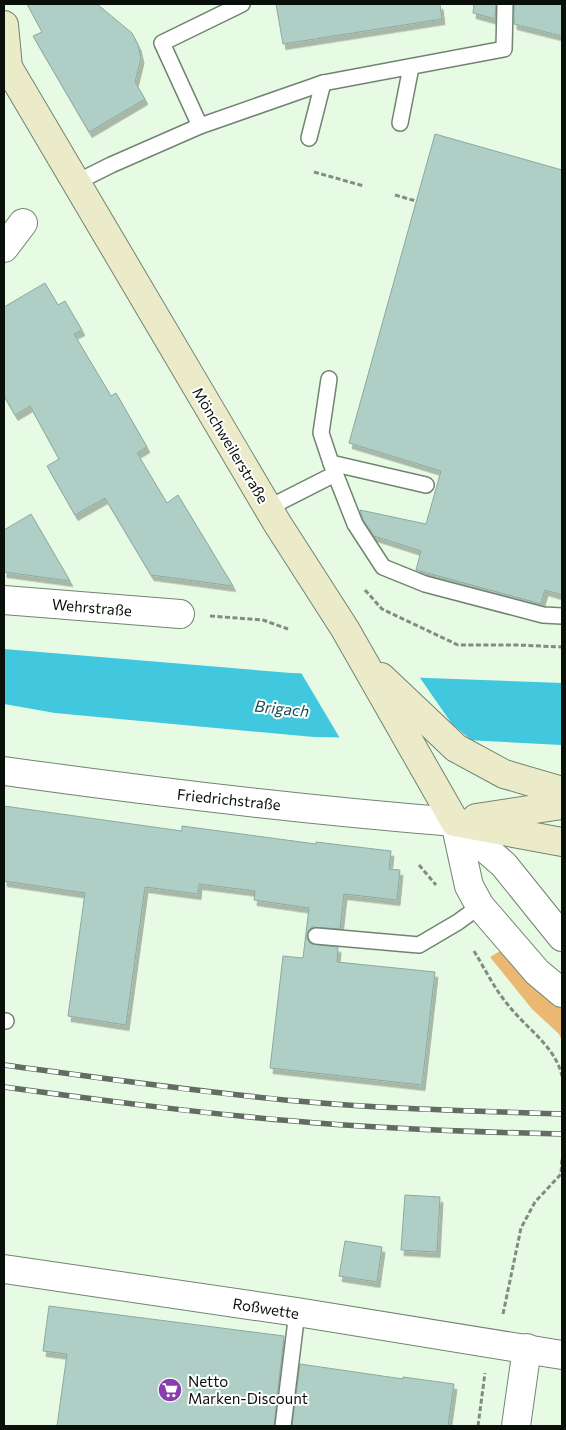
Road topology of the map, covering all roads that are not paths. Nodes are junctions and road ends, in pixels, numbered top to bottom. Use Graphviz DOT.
graph roads {
  1 [pos="242,4"];
  2 [pos="505,4"];
  3 [pos="4,25"];
  4 [pos="6,66"];
  5 [pos="411,67"];
  6 [pos="323,83"];
  7 [pos="400,123"];
  8 [pos="200,126"];
  9 [pos="309,138"];
  10 [pos="75,183"];
  11 [pos="23,222"];
  12 [pos="4,248"];
  13 [pos="329,379"];
  14 [pos="333,469"];
  15 [pos="426,486"];
  16 [pos="268,508"];
  17 [pos="4,600"];
  18 [pos="180,614"];
  19 [pos="562,616"];
  20 [pos="360,657"];
  21 [pos="4,771"];
  22 [pos="562,791"];
  23 [pos="562,805"];
  24 [pos="455,822"];
  25 [pos="562,842"];
  26 [pos="480,906"];
  27 [pos="316,936"];
  28 [pos="562,937"];
  29 [pos="562,992"];
  30 [pos="4,1269"];
  31 [pos="297,1312"];
  32 [pos="528,1348"];
  33 [pos="562,1354"];
  34 [pos="283,1426"];
  35 [pos="516,1426"];
  1 -- 8 [label="lane"];
  2 -- 5 [label="lane"];
  3 -- 4 [label="main road, Mönchweilerstraße"];
  4 -- 10 [label="main road, Mönchweilerstraße"];
  5 -- 6 [label="lane"];
  5 -- 7 [label="lane"];
  6 -- 8 [label="lane"];
  6 -- 9 [label="lane"];
  8 -- 10 [label="lane"];
  10 -- 16 [label="main road, Mönchweilerstraße"];
  11 -- 12 [label="street"];
  13 -- 14 [label="lane"];
  14 -- 15 [label="lane"];
  14 -- 16 [label="lane"];
  14 -- 19 [label="lane"];
  16 -- 20 [label="main road, Mönchweilerstraße"];
  17 -- 18 [label="street, Wehrstraße"];
  20 -- 22 [label="main road"];
  20 -- 24 [label="main road, Mönchweilerstraße"];
  21 -- 24 [label="street, Friedrichstraße"];
  23 -- 24 [label="main road"];
  24 -- 25 [label="main road"];
  24 -- 26 [label="street"];
  24 -- 28 [label="street"];
  26 -- 27 [label="lane"];
  26 -- 29 [label="street"];
  30 -- 31 [label="street, Roßwette"];
  31 -- 32 [label="street, Roßwette"];
  31 -- 34 [label="lane"];
  32 -- 33 [label="street, Roßwette"];
  32 -- 35 [label="street"];
}
